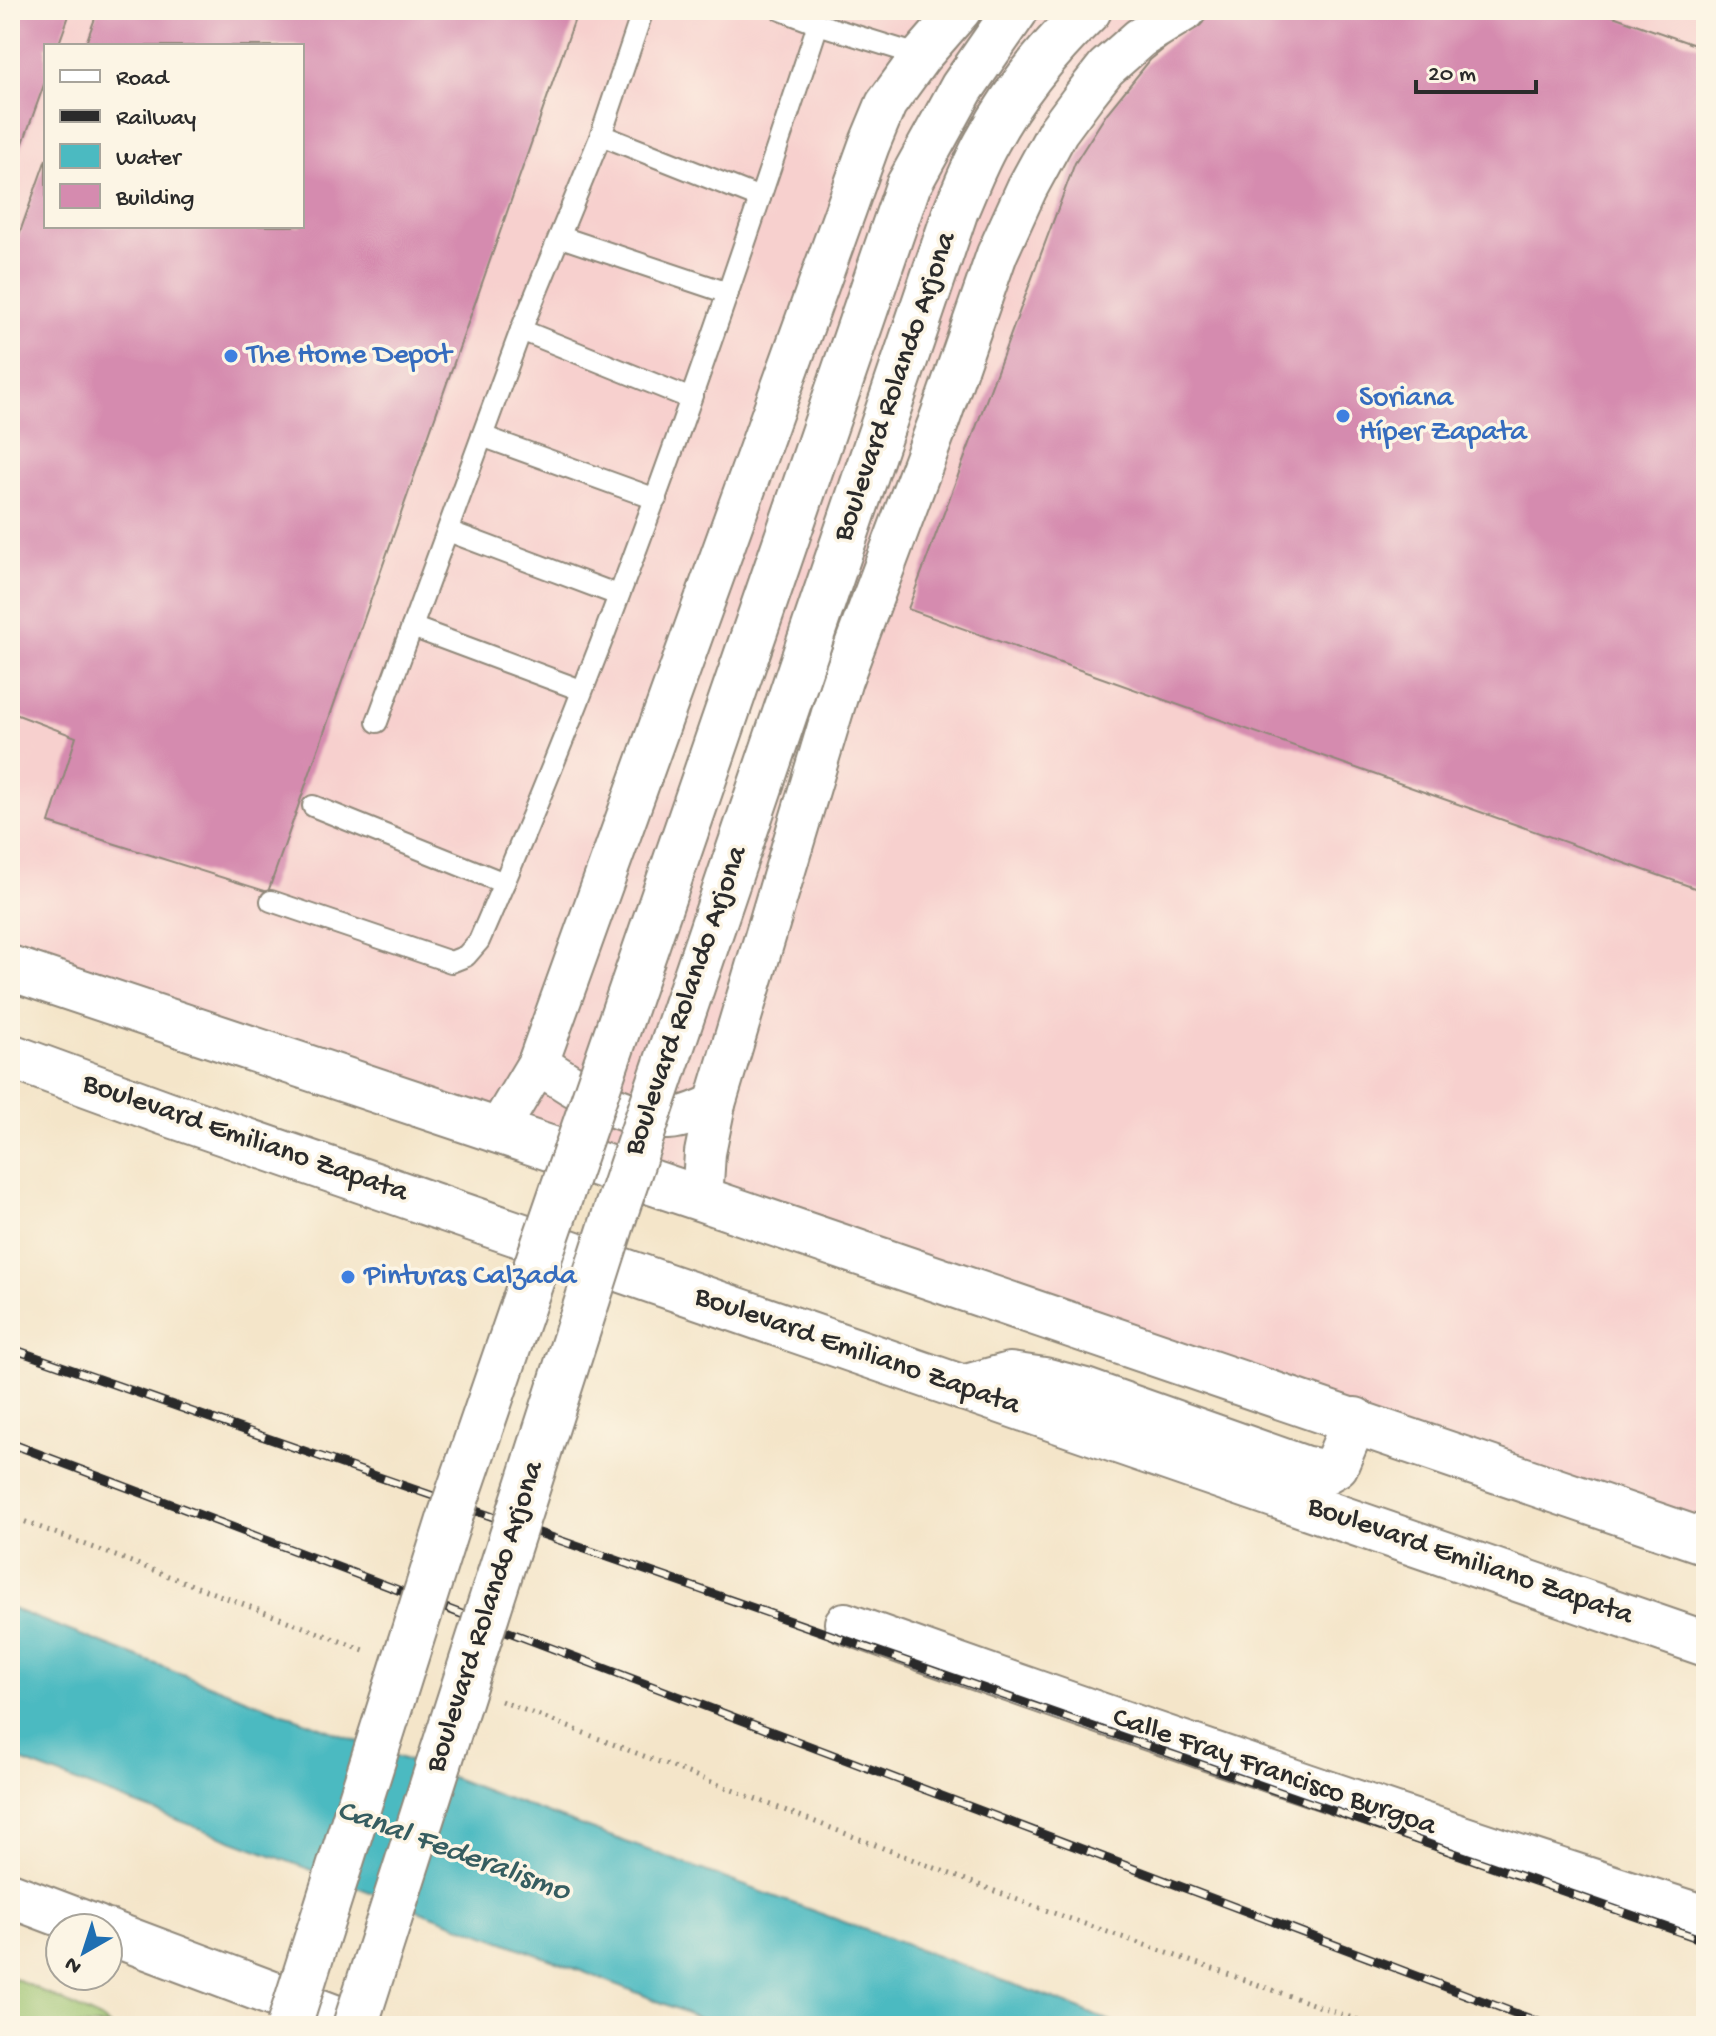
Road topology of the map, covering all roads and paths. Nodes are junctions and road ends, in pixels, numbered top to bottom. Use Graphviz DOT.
graph roads {
  1 [pos="643,10"];
  2 [pos="781,10"];
  3 [pos="961,10"];
  4 [pos="1016,10"];
  5 [pos="1089,10"];
  6 [pos="1186,10"];
  7 [pos="818,24"];
  8 [pos="921,56"];
  9 [pos="601,135"];
  10 [pos="760,198"];
  11 [pos="561,237"];
  12 [pos="728,293"];
  13 [pos="521,330"];
  14 [pos="689,398"];
  15 [pos="482,436"];
  16 [pos="656,499"];
  17 [pos="448,531"];
  18 [pos="618,595"];
  19 [pos="412,627"];
  20 [pos="581,690"];
  21 [pos="377,722"];
  22 [pos="313,806"];
  23 [pos="504,883"];
  24 [pos="271,901"];
  25 [pos="10,968"];
  26 [pos="10,1056"];
  27 [pos="538,1063"];
  28 [pos="715,1104"];
  29 [pos="498,1130"];
  30 [pos="702,1199"];
  31 [pos="963,1388"];
  32 [pos="1355,1420"];
  33 [pos="10,1516"];
  34 [pos="1706,1542"];
  35 [pos="845,1623"];
  36 [pos="1706,1644"];
  37 [pos="371,1652"];
  38 [pos="500,1701"];
  39 [pos="10,1895"];
  40 [pos="55,1912"];
  41 [pos="1706,1916"];
  42 [pos="124,1938"];
  43 [pos="289,2026"];
  44 [pos="356,2026"];
  45 [pos="1375,2026"];
  1 -- 9 [label="lane"];
  2 -- 7 [label="lane"];
  3 -- 8 [label="street"];
  4 -- 43 [label="main road, Boulevard Rolando Arjona, bridge"];
  5 -- 44 [label="main road, Boulevard Rolando Arjona, bridge"];
  6 -- 28 [label="street"];
  7 -- 8 [label="lane"];
  7 -- 10 [label="lane"];
  8 -- 27 [label="street"];
  9 -- 10 [label="lane"];
  9 -- 11 [label="lane"];
  10 -- 12 [label="lane"];
  11 -- 12 [label="lane"];
  11 -- 13 [label="lane"];
  12 -- 14 [label="lane"];
  13 -- 14 [label="lane"];
  13 -- 15 [label="lane"];
  14 -- 16 [label="lane"];
  15 -- 16 [label="lane"];
  15 -- 17 [label="lane"];
  16 -- 18 [label="lane"];
  17 -- 18 [label="lane"];
  17 -- 19 [label="lane"];
  18 -- 20 [label="lane"];
  19 -- 20 [label="lane"];
  19 -- 21 [label="lane"];
  20 -- 23 [label="lane"];
  22 -- 23 [label="lane"];
  23 -- 24 [label="lane"];
  25 -- 29 [label="main road"];
  26 -- 31 [label="main road, Boulevard Emiliano Zapata"];
  27 -- 28 [label="street"];
  27 -- 29 [label="street"];
  28 -- 30 [label="street"];
  29 -- 30 [label="main road"];
  30 -- 32 [label="main road"];
  31 -- 32 [label="main road"];
  31 -- 36 [label="main road, Boulevard Emiliano Zapata"];
  32 -- 34 [label="main road"];
  33 -- 37 [label="path"];
  35 -- 41 [label="street, Calle Fray Francisco Burgoa"];
  38 -- 45 [label="path"];
  39 -- 40 [label="main road"];
  42 -- 44 [label="main road"];
}
